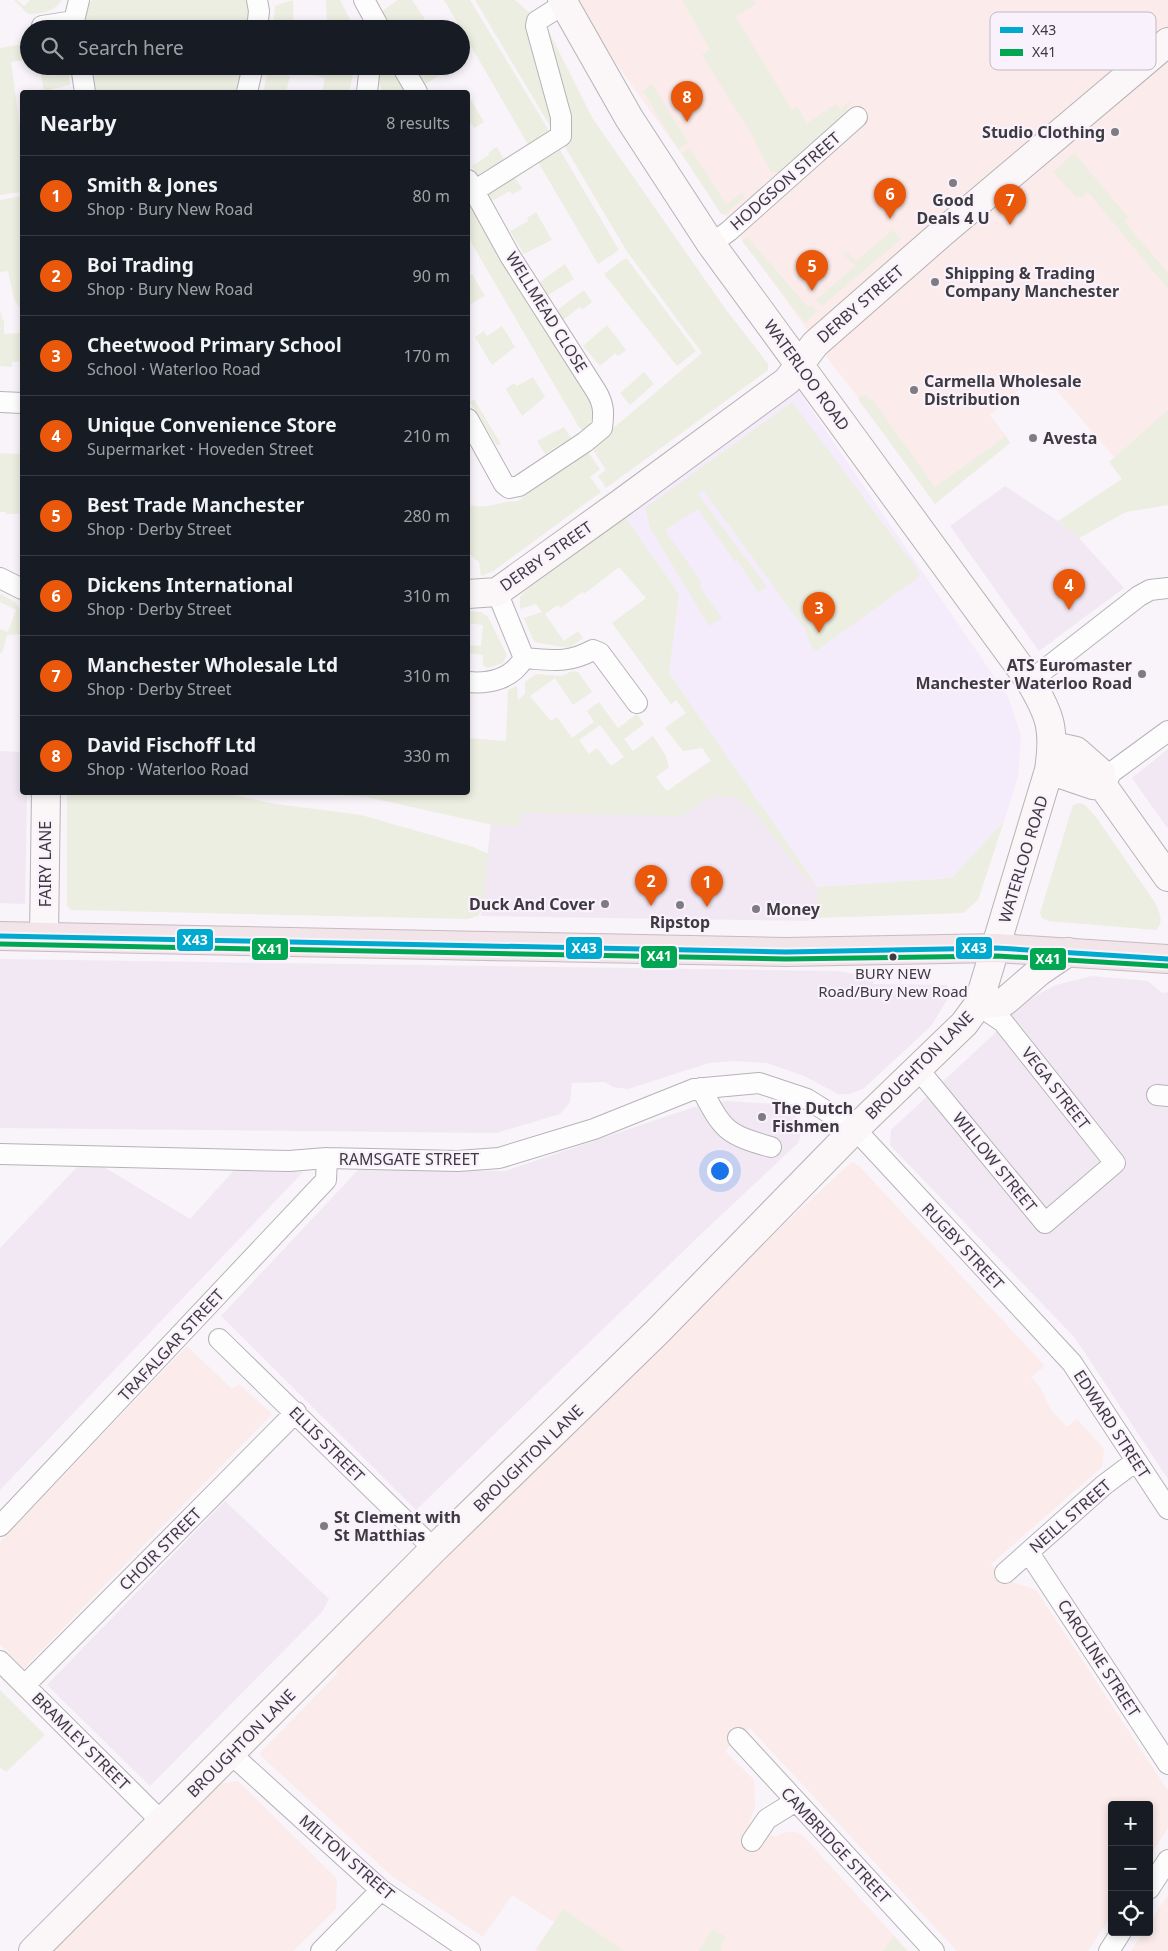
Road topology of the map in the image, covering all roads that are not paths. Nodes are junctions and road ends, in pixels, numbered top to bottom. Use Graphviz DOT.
graph roads {
  1 [pos="79,0"];
  2 [pos="257,0"];
  3 [pos="364,0"];
  4 [pos="563,2"];
  5 [pos="76,20"];
  6 [pos="258,20"];
  7 [pos="375,20"];
  8 [pos="1168,42"];
  9 [pos="1156,52"];
  10 [pos="1135,70"];
  11 [pos="82,75"];
  12 [pos="251,75"];
  13 [pos="369,75"];
  14 [pos="408,75"];
  15 [pos="84,90"];
  16 [pos="247,90"];
  17 [pos="367,90"];
  18 [pos="417,90"];
  19 [pos="857,118"];
  20 [pos="471,186"];
  21 [pos="711,244"];
  22 [pos="800,364"];
  23 [pos="0,402"];
  24 [pos="20,403"];
  25 [pos="470,423"];
  26 [pos="0,578"];
  27 [pos="20,588"];
  28 [pos="1168,588"];
  29 [pos="496,592"];
  30 [pos="470,594"];
  31 [pos="524,658"];
  32 [pos="1030,681"];
  33 [pos="470,682"];
  34 [pos="637,703"];
  35 [pos="1168,730"];
  36 [pos="1051,758"];
  37 [pos="1103,786"];
  38 [pos="46,795"];
  39 [pos="1168,877"];
  40 [pos="0,936"];
  41 [pos="44,936"];
  42 [pos="997,948"];
  43 [pos="1068,952"];
  44 [pos="1168,960"];
  45 [pos="978,1005"];
  46 [pos="918,1069"];
  47 [pos="702,1088"];
  48 [pos="855,1129"];
  49 [pos="771,1147"];
  50 [pos="0,1154"];
  51 [pos="327,1158"];
  52 [pos="1100,1176"];
  53 [pos="219,1339"];
  54 [pos="1072,1363"];
  55 [pos="296,1412"];
  56 [pos="1136,1461"];
  57 [pos="1168,1509"];
  58 [pos="0,1526"];
  59 [pos="434,1550"];
  60 [pos="1029,1552"];
  61 [pos="1005,1573"];
  62 [pos="0,1661"];
  63 [pos="25,1685"];
  64 [pos="738,1738"];
  65 [pos="231,1754"];
  66 [pos="1168,1764"];
  67 [pos="796,1801"];
  68 [pos="162,1822"];
  69 [pos="752,1841"];
  70 [pos="1168,1860"];
  71 [pos="1153,1883"];
  72 [pos="381,1890"];
  73 [pos="1118,1936"];
  74 [pos="34,1951"];
  75 [pos="321,1951"];
  76 [pos="470,1951"];
  77 [pos="934,1951"];
  78 [pos="1109,1951"];
  1 -- 5 [label="street"];
  2 -- 6 [label="street"];
  3 -- 7 [label="street"];
  4 -- 20 [label="street"];
  4 -- 21 [label="street, WATERLOO ROAD"];
  8 -- 9 [label="street, DERBY STREET"];
  10 -- 22 [label="street, DERBY STREET"];
  11 -- 15 [label="street"];
  12 -- 16 [label="street"];
  13 -- 17 [label="street"];
  14 -- 18 [label="street"];
  19 -- 21 [label="street, HODGSON STREET"];
  20 -- 25 [label="street, WELLMEAD CLOSE"];
  21 -- 22 [label="street, WATERLOO ROAD"];
  22 -- 29 [label="street, DERBY STREET"];
  22 -- 32 [label="street, WATERLOO ROAD"];
  23 -- 24 [label="street"];
  26 -- 27 [label="street"];
  28 -- 32 [label="street"];
  29 -- 30 [label="street, DERBY STREET"];
  29 -- 31 [label="street"];
  31 -- 33 [label="street"];
  31 -- 34 [label="street"];
  32 -- 36 [label="street, WATERLOO ROAD"];
  35 -- 37 [label="street"];
  36 -- 37 [label="street"];
  36 -- 42 [label="street, WATERLOO ROAD"];
  37 -- 39 [label="street"];
  38 -- 41 [label="street, FAIRY LANE"];
  40 -- 41 [label="highway"];
  41 -- 42 [label="highway"];
  42 -- 43 [label="highway"];
  42 -- 45 [label="street, BROUGHTON LANE"];
  43 -- 44 [label="highway"];
  43 -- 45 [label="street"];
  45 -- 46 [label="street, BROUGHTON LANE"];
  45 -- 52 [label="street, VEGA STREET"];
  46 -- 48 [label="street, BROUGHTON LANE"];
  46 -- 52 [label="street, WILLOW STREET"];
  47 -- 48 [label="street, RAMSGATE STREET"];
  47 -- 49 [label="street"];
  47 -- 51 [label="street, RAMSGATE STREET"];
  48 -- 54 [label="street, RUGBY STREET"];
  48 -- 59 [label="street, BROUGHTON LANE"];
  50 -- 51 [label="street, RAMSGATE STREET"];
  51 -- 58 [label="street, TRAFALGAR STREET"];
  53 -- 55 [label="street, ELLIS STREET"];
  54 -- 56 [label="street, EDWARD STREET"];
  55 -- 59 [label="street, ELLIS STREET"];
  55 -- 63 [label="street, CHOIR STREET"];
  56 -- 57 [label="street, EDWARD STREET"];
  56 -- 60 [label="street, NEILL STREET"];
  59 -- 65 [label="street, BROUGHTON LANE"];
  60 -- 61 [label="street, NEILL STREET"];
  60 -- 66 [label="street, CAROLINE STREET"];
  62 -- 63 [label="street, BRAMLEY STREET"];
  63 -- 68 [label="street, BRAMLEY STREET"];
  64 -- 67 [label="street, CAMBRIDGE STREET"];
  65 -- 68 [label="street, BROUGHTON LANE"];
  65 -- 72 [label="street, MILTON STREET"];
  67 -- 69 [label="street"];
  67 -- 77 [label="street, CAMBRIDGE STREET"];
  68 -- 74 [label="street, BROUGHTON LANE"];
  70 -- 71 [label="street"];
  72 -- 75 [label="street"];
  72 -- 76 [label="street, MILTON STREET"];
  73 -- 78 [label="street"];
}
